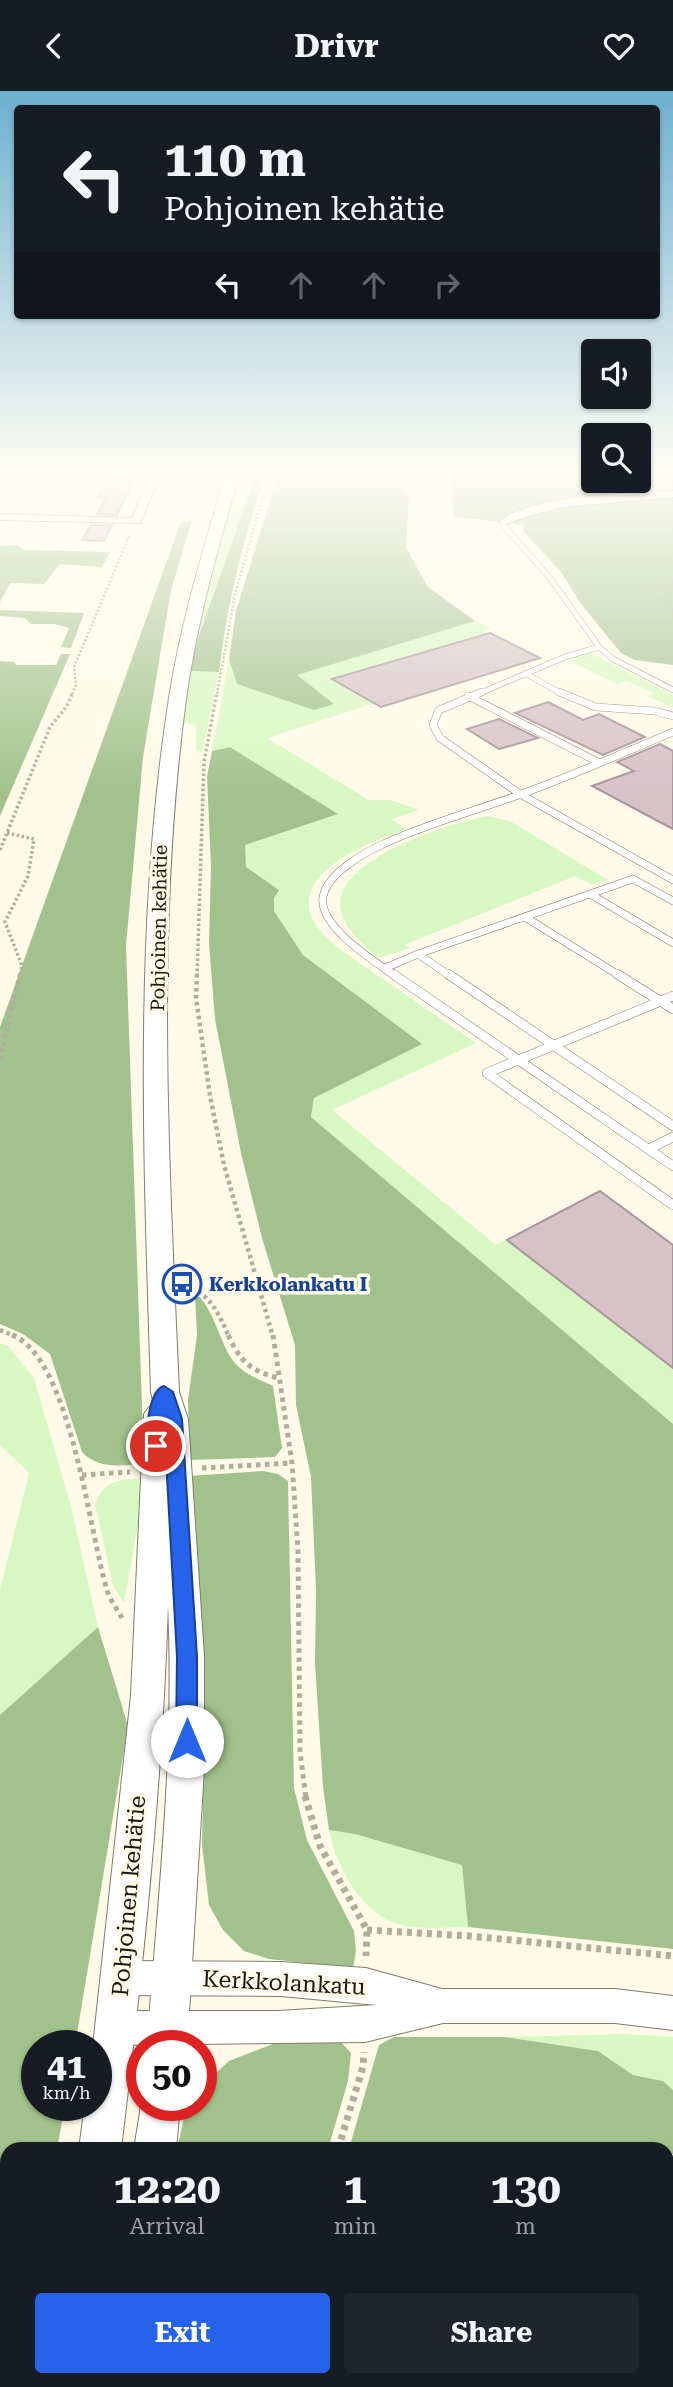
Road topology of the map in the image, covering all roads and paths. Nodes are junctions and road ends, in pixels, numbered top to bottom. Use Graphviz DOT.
graph roads {
  1 [pos="111,579"];
  2 [pos="200,579"];
  3 [pos="239,579"];
  4 [pos="551,579"];
  5 [pos="673,583"];
  6 [pos="673,611"];
  7 [pos="599,647"];
  8 [pos="525,673"];
  9 [pos="673,690"];
  10 [pos="468,696"];
  11 [pos="673,716"];
  12 [pos="673,733"];
  13 [pos="598,762"];
  14 [pos="520,794"];
  15 [pos="0,830"];
  16 [pos="7,832"];
  17 [pos="0,850"];
  18 [pos="673,880"];
  19 [pos="590,894"];
  20 [pos="673,901"];
  21 [pos="525,917"];
  22 [pos="673,943"];
  23 [pos="418,954"];
  24 [pos="385,968"];
  25 [pos="673,996"];
  26 [pos="661,1001"];
  27 [pos="673,1009"];
  28 [pos="554,1046"];
  29 [pos="0,1059"];
  30 [pos="519,1060"];
  31 [pos="673,1126"];
  32 [pos="673,1137"];
  33 [pos="649,1149"];
  34 [pos="673,1165"];
  35 [pos="673,1205"];
  36 [pos="182,1284"];
  37 [pos="0,1330"];
  38 [pos="278,1378"];
  39 [pos="164,1392"];
  40 [pos="292,1463"];
  41 [pos="199,1468"];
  42 [pos="132,1472"];
  43 [pos="82,1475"];
  44 [pos="126,1625"];
  45 [pos="367,1930"];
  46 [pos="673,1956"];
  47 [pos="122,1978"];
  48 [pos="173,1978"];
  49 [pos="366,1985"];
  50 [pos="443,2006"];
  51 [pos="673,2013"];
  52 [pos="365,2025"];
  53 [pos="116,2028"];
  54 [pos="128,2030"];
  55 [pos="169,2030"];
  56 [pos="217,2034"];
  57 [pos="158,2121"];
  58 [pos="101,2142"];
  59 [pos="156,2142"];
  60 [pos="340,2142"];
  1 -- 16 [label="path"];
  2 -- 39 [label="main road, Pohjoinen kehätie"];
  3 -- 38 [label="path"];
  4 -- 7 [label="lane"];
  5 -- 6 [label="path"];
  7 -- 8 [label="lane"];
  7 -- 9 [label="lane"];
  8 -- 10 [label="lane"];
  8 -- 11 [label="lane"];
  10 -- 13 [label="lane"];
  10 -- 14 [label="lane"];
  12 -- 13 [label="lane"];
  13 -- 14 [label="lane"];
  14 -- 18 [label="lane"];
  14 -- 24 [label="lane"];
  15 -- 16 [label="path"];
  16 -- 17 [label="path"];
  16 -- 29 [label="path"];
  19 -- 20 [label="lane"];
  19 -- 21 [label="lane"];
  19 -- 22 [label="lane"];
  21 -- 23 [label="lane"];
  21 -- 26 [label="lane"];
  23 -- 24 [label="lane"];
  23 -- 28 [label="lane"];
  24 -- 30 [label="lane"];
  25 -- 26 [label="lane"];
  26 -- 27 [label="lane"];
  26 -- 28 [label="lane"];
  28 -- 30 [label="lane"];
  28 -- 31 [label="lane"];
  30 -- 33 [label="lane"];
  30 -- 35 [label="lane"];
  32 -- 33 [label="lane"];
  33 -- 34 [label="lane"];
  36 -- 38 [label="path"];
  37 -- 43 [label="path"];
  38 -- 40 [label="path"];
  39 -- 47 [label="main road, Pohjoinen kehätie"];
  39 -- 48 [label="main road, Pohjoinen kehätie"];
  40 -- 41 [label="path"];
  40 -- 45 [label="path"];
  42 -- 43 [label="path"];
  43 -- 44 [label="path"];
  45 -- 46 [label="path"];
  45 -- 49 [label="path"];
  47 -- 48 [label="street, Kerkkolankatu"];
  47 -- 53 [label="main road, Pohjoinen kehätie"];
  48 -- 49 [label="street, Kerkkolankatu"];
  48 -- 55 [label="main road, Pohjoinen kehätie"];
  49 -- 50 [label="street, Kerkkolankatu"];
  50 -- 51 [label="street, Kerkkolankatu"];
  50 -- 52 [label="street, Kerkkolankatu"];
  52 -- 56 [label="street, Kerkkolankatu"];
  52 -- 60 [label="path"];
  53 -- 54 [label="street, Kerkkolankatu"];
  53 -- 58 [label="main road, Pohjoinen kehätie"];
  57 -- 59 [label="main road"];
}
